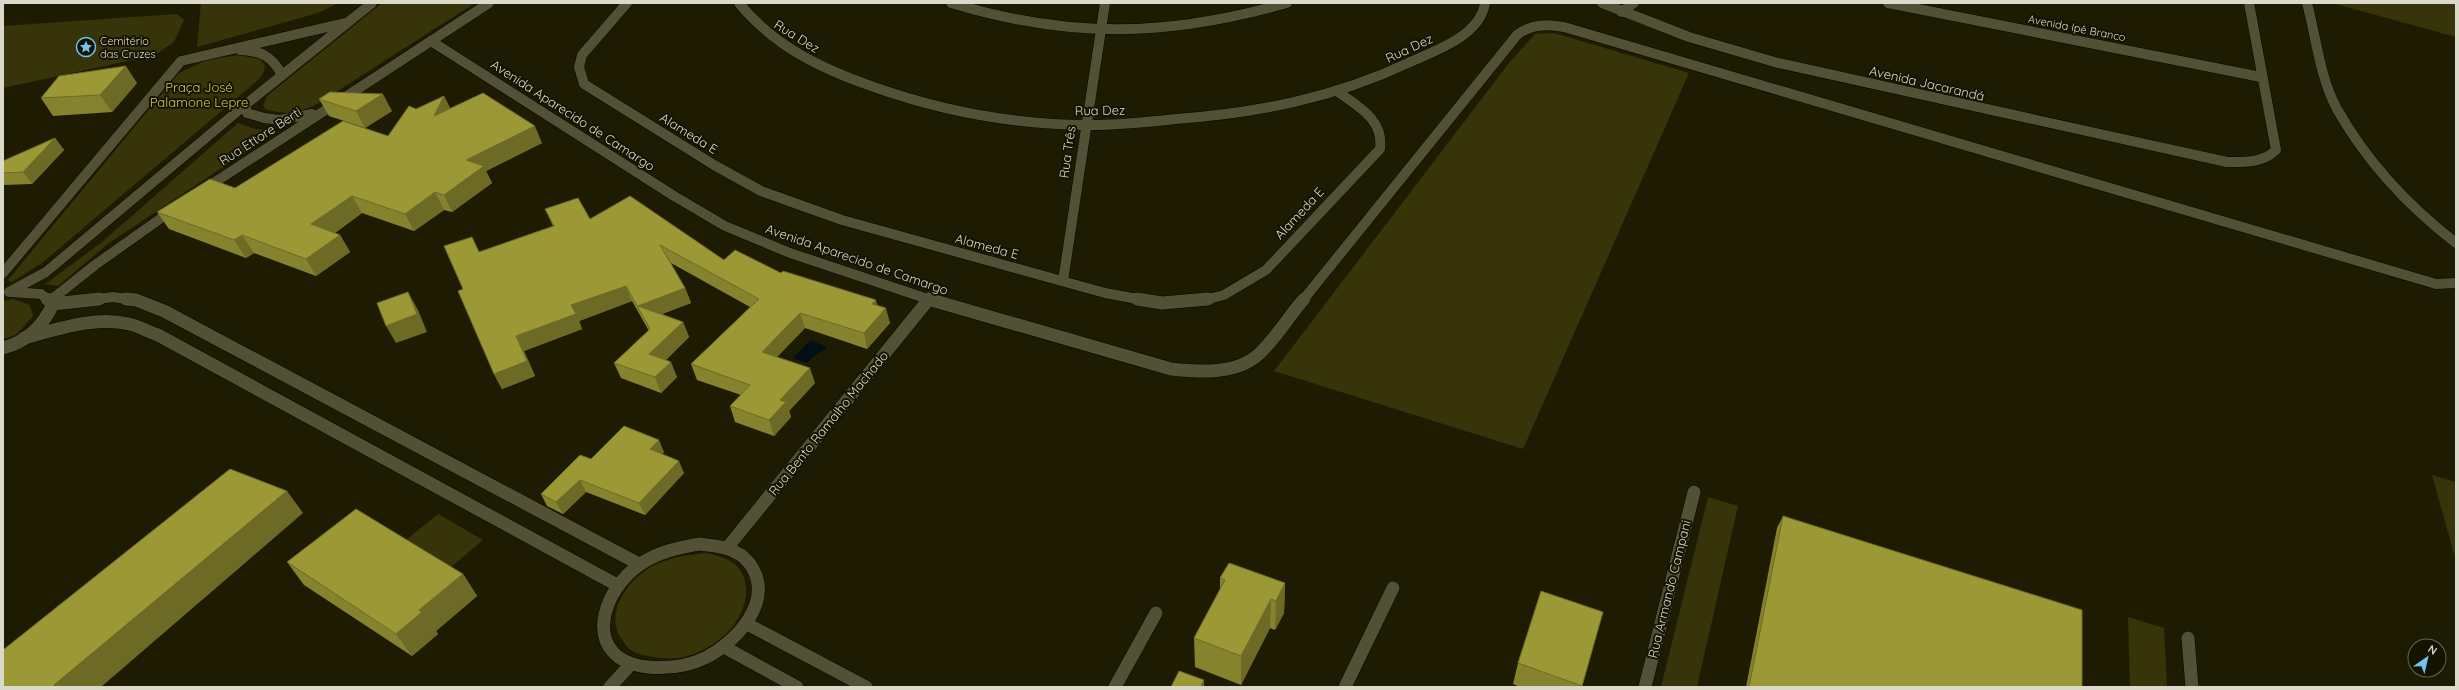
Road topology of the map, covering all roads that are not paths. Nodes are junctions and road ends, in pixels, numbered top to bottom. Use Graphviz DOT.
graph roads {
  1 [pos="372,3"];
  2 [pos="489,3"];
  3 [pos="627,3"];
  4 [pos="739,3"];
  5 [pos="951,3"];
  6 [pos="1105,3"];
  7 [pos="1287,3"];
  8 [pos="1485,3"];
  9 [pos="1602,3"];
  10 [pos="1634,3"];
  11 [pos="1888,3"];
  12 [pos="2249,3"];
  13 [pos="2307,3"];
  14 [pos="1621,12"];
  15 [pos="345,22"];
  16 [pos="1100,30"];
  17 [pos="431,41"];
  18 [pos="224,50"];
  19 [pos="282,75"];
  20 [pos="2261,76"];
  21 [pos="1338,92"];
  22 [pos="245,105"];
  23 [pos="323,111"];
  24 [pos="1085,125"];
  25 [pos="194,195"];
  26 [pos="183,203"];
  27 [pos="2456,243"];
  28 [pos="3,273"];
  29 [pos="1063,281"];
  30 [pos="2456,283"];
  31 [pos="6,292"];
  32 [pos="929,298"];
  33 [pos="52,302"];
  34 [pos="24,338"];
  35 [pos="5,350"];
  36 [pos="1694,492"];
  37 [pos="727,548"];
  38 [pos="639,564"];
  39 [pos="617,585"];
  40 [pos="1393,588"];
  41 [pos="1156,613"];
  42 [pos="747,624"];
  43 [pos="2188,638"];
  44 [pos="724,648"];
  45 [pos="630,664"];
  46 [pos="610,687"];
  47 [pos="797,687"];
  48 [pos="866,687"];
  49 [pos="1115,687"];
  50 [pos="1345,687"];
  51 [pos="1645,687"];
  52 [pos="2192,687"];
  1 -- 15 [label="street, Rua Ettore Berti"];
  2 -- 17 [label="street, Rua Ettore Berti"];
  3 -- 29 [label="street, Alameda E"];
  4 -- 24 [label="street, Rua Dez"];
  5 -- 16 [label="street"];
  6 -- 16 [label="street, Rua Três"];
  7 -- 16 [label="street"];
  8 -- 21 [label="street, Rua Dez"];
  9 -- 14 [label="street, Avenida Jacarandá"];
  10 -- 14 [label="street"];
  11 -- 20 [label="street, Avenida Ipê Branco"];
  12 -- 20 [label="street"];
  13 -- 27 [label="street"];
  14 -- 20 [label="street, Avenida Jacarandá"];
  15 -- 18 [label="street"];
  15 -- 19 [label="street, Rua Ettore Berti"];
  16 -- 24 [label="street, Rua Três"];
  17 -- 23 [label="street, Rua Ettore Berti"];
  17 -- 32 [label="street, Avenida Aparecido de Camargo"];
  18 -- 19 [label="street"];
  18 -- 28 [label="street"];
  19 -- 22 [label="street, Rua Ettore Berti"];
  21 -- 24 [label="street, Rua Dez"];
  21 -- 29 [label="street, Alameda E"];
  22 -- 23 [label="street"];
  22 -- 31 [label="street, Rua Ettore Berti"];
  23 -- 25 [label="street, Rua Ettore Berti"];
  24 -- 29 [label="street, Rua Três"];
  26 -- 33 [label="street"];
  30 -- 32 [label="street, Avenida Aparecido de Camargo"];
  31 -- 33 [label="street"];
  32 -- 37 [label="street, Rua Bento Ramalho Machado"];
  33 -- 34 [label="street"];
  33 -- 38 [label="street"];
  34 -- 35 [label="street"];
  34 -- 39 [label="street"];
  36 -- 51 [label="street, Rua Armando Campani"];
  37 -- 38 [label="street"];
  37 -- 42 [label="street"];
  38 -- 39 [label="street"];
  39 -- 45 [label="street"];
  40 -- 50 [label="street"];
  41 -- 49 [label="street"];
  42 -- 44 [label="street"];
  42 -- 48 [label="street"];
  43 -- 52 [label="street"];
  44 -- 45 [label="street"];
  44 -- 47 [label="street"];
  45 -- 46 [label="street"];
}
